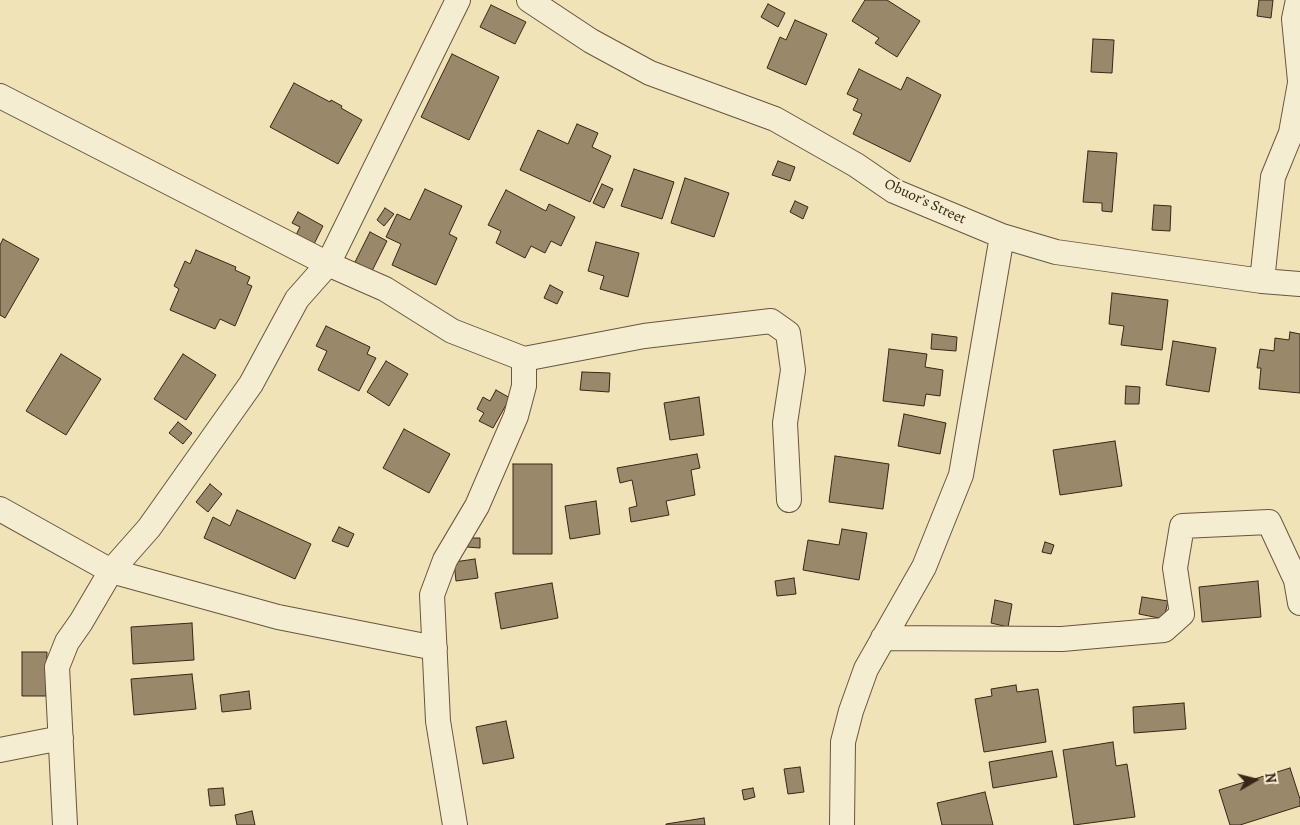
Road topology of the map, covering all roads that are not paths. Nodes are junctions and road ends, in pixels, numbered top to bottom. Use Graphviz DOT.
graph roads {
  1 [pos="458,0"];
  2 [pos="528,0"];
  3 [pos="1298,0"];
  4 [pos="1300,82"];
  5 [pos="1,100"];
  6 [pos="1002,236"];
  7 [pos="328,264"];
  8 [pos="1262,281"];
  9 [pos="1300,284"];
  10 [pos="524,359"];
  11 [pos="789,500"];
  12 [pos="0,509"];
  13 [pos="111,571"];
  14 [pos="1300,603"];
  15 [pos="883,638"];
  16 [pos="435,648"];
  17 [pos="61,738"];
  18 [pos="0,750"];
  19 [pos="65,825"];
  20 [pos="455,825"];
  21 [pos="842,825"];
  1 -- 7 [label="street"];
  2 -- 6 [label="street, Obuor’s Street"];
  3 -- 4 [label="street"];
  4 -- 8 [label="street"];
  5 -- 7 [label="street"];
  6 -- 8 [label="street, Obuor’s Street"];
  6 -- 15 [label="street"];
  7 -- 10 [label="street"];
  7 -- 13 [label="street"];
  8 -- 9 [label="street, Obuor’s Street"];
  10 -- 11 [label="street"];
  10 -- 16 [label="street"];
  12 -- 13 [label="street"];
  13 -- 16 [label="street"];
  13 -- 17 [label="street"];
  14 -- 15 [label="street"];
  15 -- 21 [label="street"];
  16 -- 20 [label="street"];
  17 -- 18 [label="street"];
  17 -- 19 [label="street"];
}
